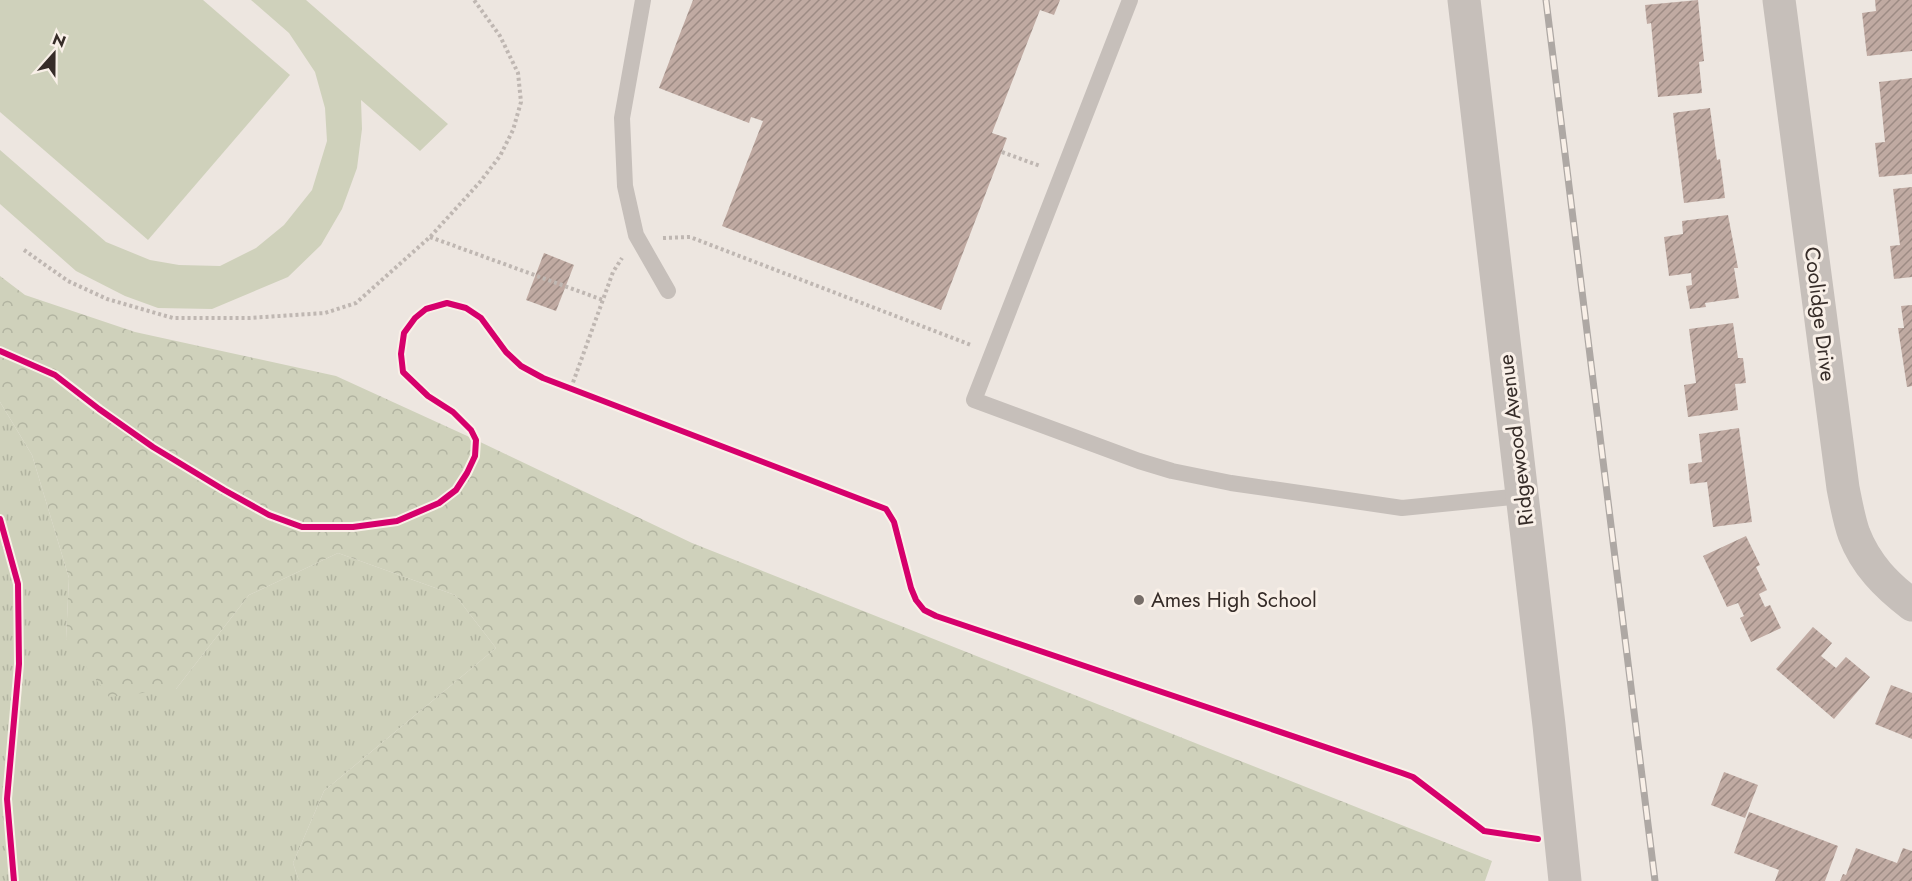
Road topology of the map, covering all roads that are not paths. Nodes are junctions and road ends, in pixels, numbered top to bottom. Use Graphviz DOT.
graph roads {
  1 [pos="643,0"];
  2 [pos="1130,0"];
  3 [pos="1464,0"];
  4 [pos="1779,0"];
  5 [pos="668,291"];
  6 [pos="1522,496"];
  7 [pos="1912,605"];
  8 [pos="1565,881"];
  1 -- 5 [label="lane"];
  2 -- 6 [label="lane"];
  3 -- 6 [label="street, Ridgewood Avenue"];
  4 -- 7 [label="street, Coolidge Drive"];
  6 -- 8 [label="street, Ridgewood Avenue"];
}
